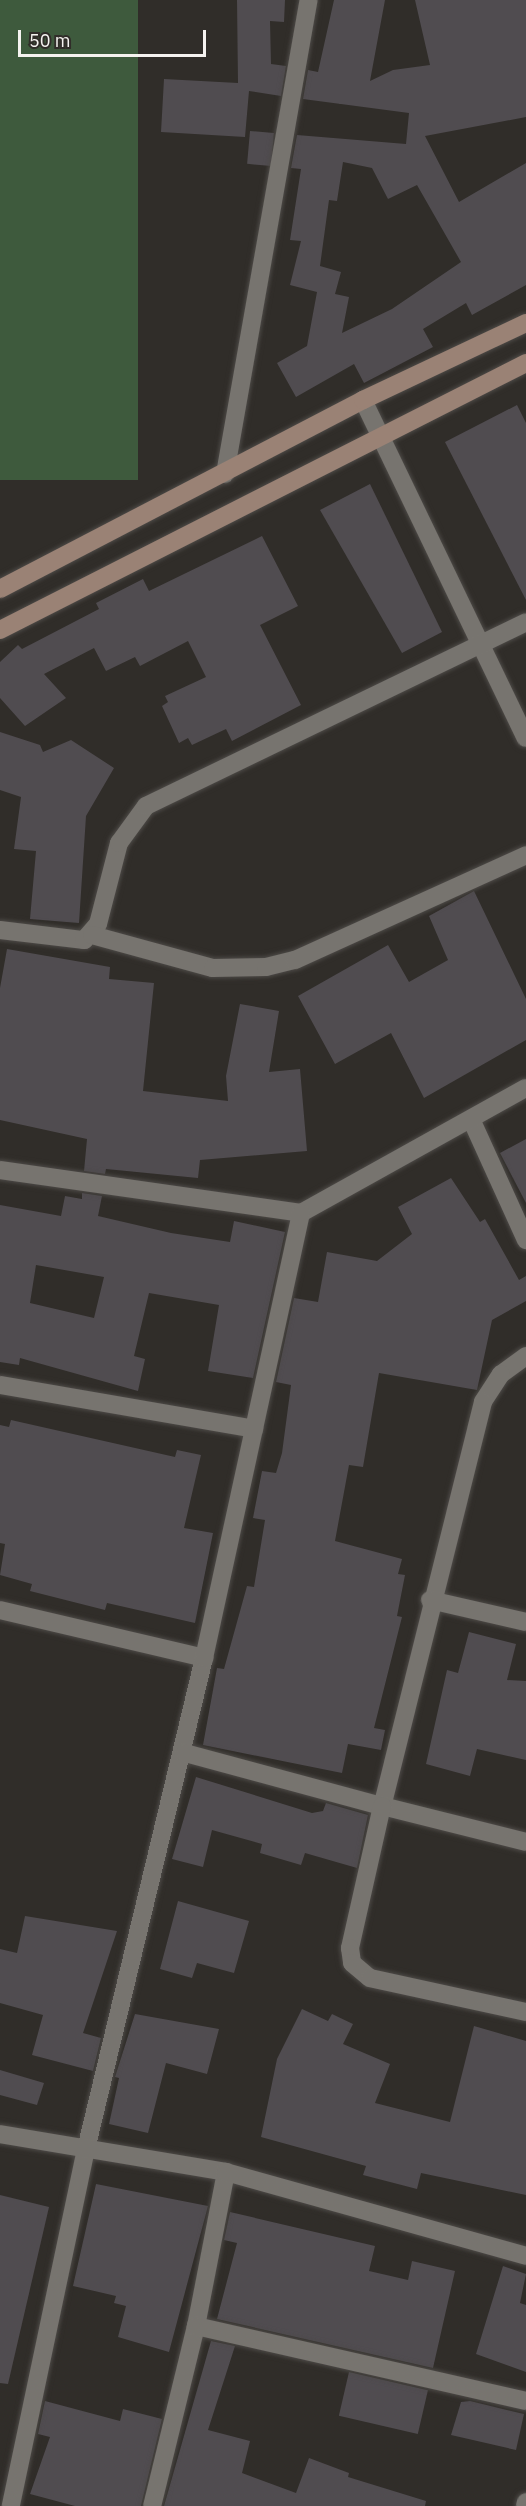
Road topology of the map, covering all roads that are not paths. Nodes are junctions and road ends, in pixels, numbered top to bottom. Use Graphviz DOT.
graph roads {
  1 [pos="309,0"];
  2 [pos="526,323"];
  3 [pos="526,363"];
  4 [pos="363,400"];
  5 [pos="381,437"];
  6 [pos="225,474"];
  7 [pos="0,589"];
  8 [pos="526,622"];
  9 [pos="0,630"];
  10 [pos="480,645"];
  11 [pos="526,738"];
  12 [pos="526,855"];
  13 [pos="0,930"];
  14 [pos="92,935"];
  15 [pos="526,1088"];
  16 [pos="471,1119"];
  17 [pos="0,1170"];
  18 [pos="301,1213"];
  19 [pos="526,1240"];
  20 [pos="526,1356"];
  21 [pos="0,1385"];
  22 [pos="254,1429"];
  23 [pos="430,1600"];
  24 [pos="0,1610"];
  25 [pos="526,1622"];
  26 [pos="204,1658"];
  27 [pos="185,1753"];
  28 [pos="382,1806"];
  29 [pos="526,1842"];
  30 [pos="526,2012"];
  31 [pos="0,2134"];
  32 [pos="86,2149"];
  33 [pos="226,2172"];
  34 [pos="526,2256"];
  35 [pos="196,2326"];
  36 [pos="526,2401"];
  37 [pos="11,2506"];
  38 [pos="152,2506"];
  1 -- 6 [label="street"];
  2 -- 4 [label="main road"];
  3 -- 5 [label="main road"];
  4 -- 5 [label="street"];
  4 -- 6 [label="main road"];
  5 -- 9 [label="main road"];
  5 -- 10 [label="street"];
  6 -- 7 [label="main road"];
  8 -- 10 [label="street"];
  10 -- 11 [label="street"];
  10 -- 14 [label="street"];
  12 -- 14 [label="street"];
  13 -- 14 [label="street"];
  15 -- 16 [label="street"];
  16 -- 18 [label="street"];
  16 -- 19 [label="street"];
  17 -- 18 [label="street"];
  18 -- 22 [label="street"];
  20 -- 23 [label="street"];
  21 -- 22 [label="street"];
  22 -- 26 [label="street"];
  23 -- 25 [label="street"];
  23 -- 28 [label="street"];
  24 -- 26 [label="street"];
  26 -- 27 [label="street"];
  27 -- 28 [label="street"];
  27 -- 32 [label="street"];
  28 -- 29 [label="street"];
  28 -- 30 [label="street"];
  31 -- 32 [label="street"];
  32 -- 33 [label="street"];
  32 -- 37 [label="street"];
  33 -- 34 [label="street"];
  33 -- 35 [label="street"];
  35 -- 36 [label="street"];
  35 -- 38 [label="street"];
}
